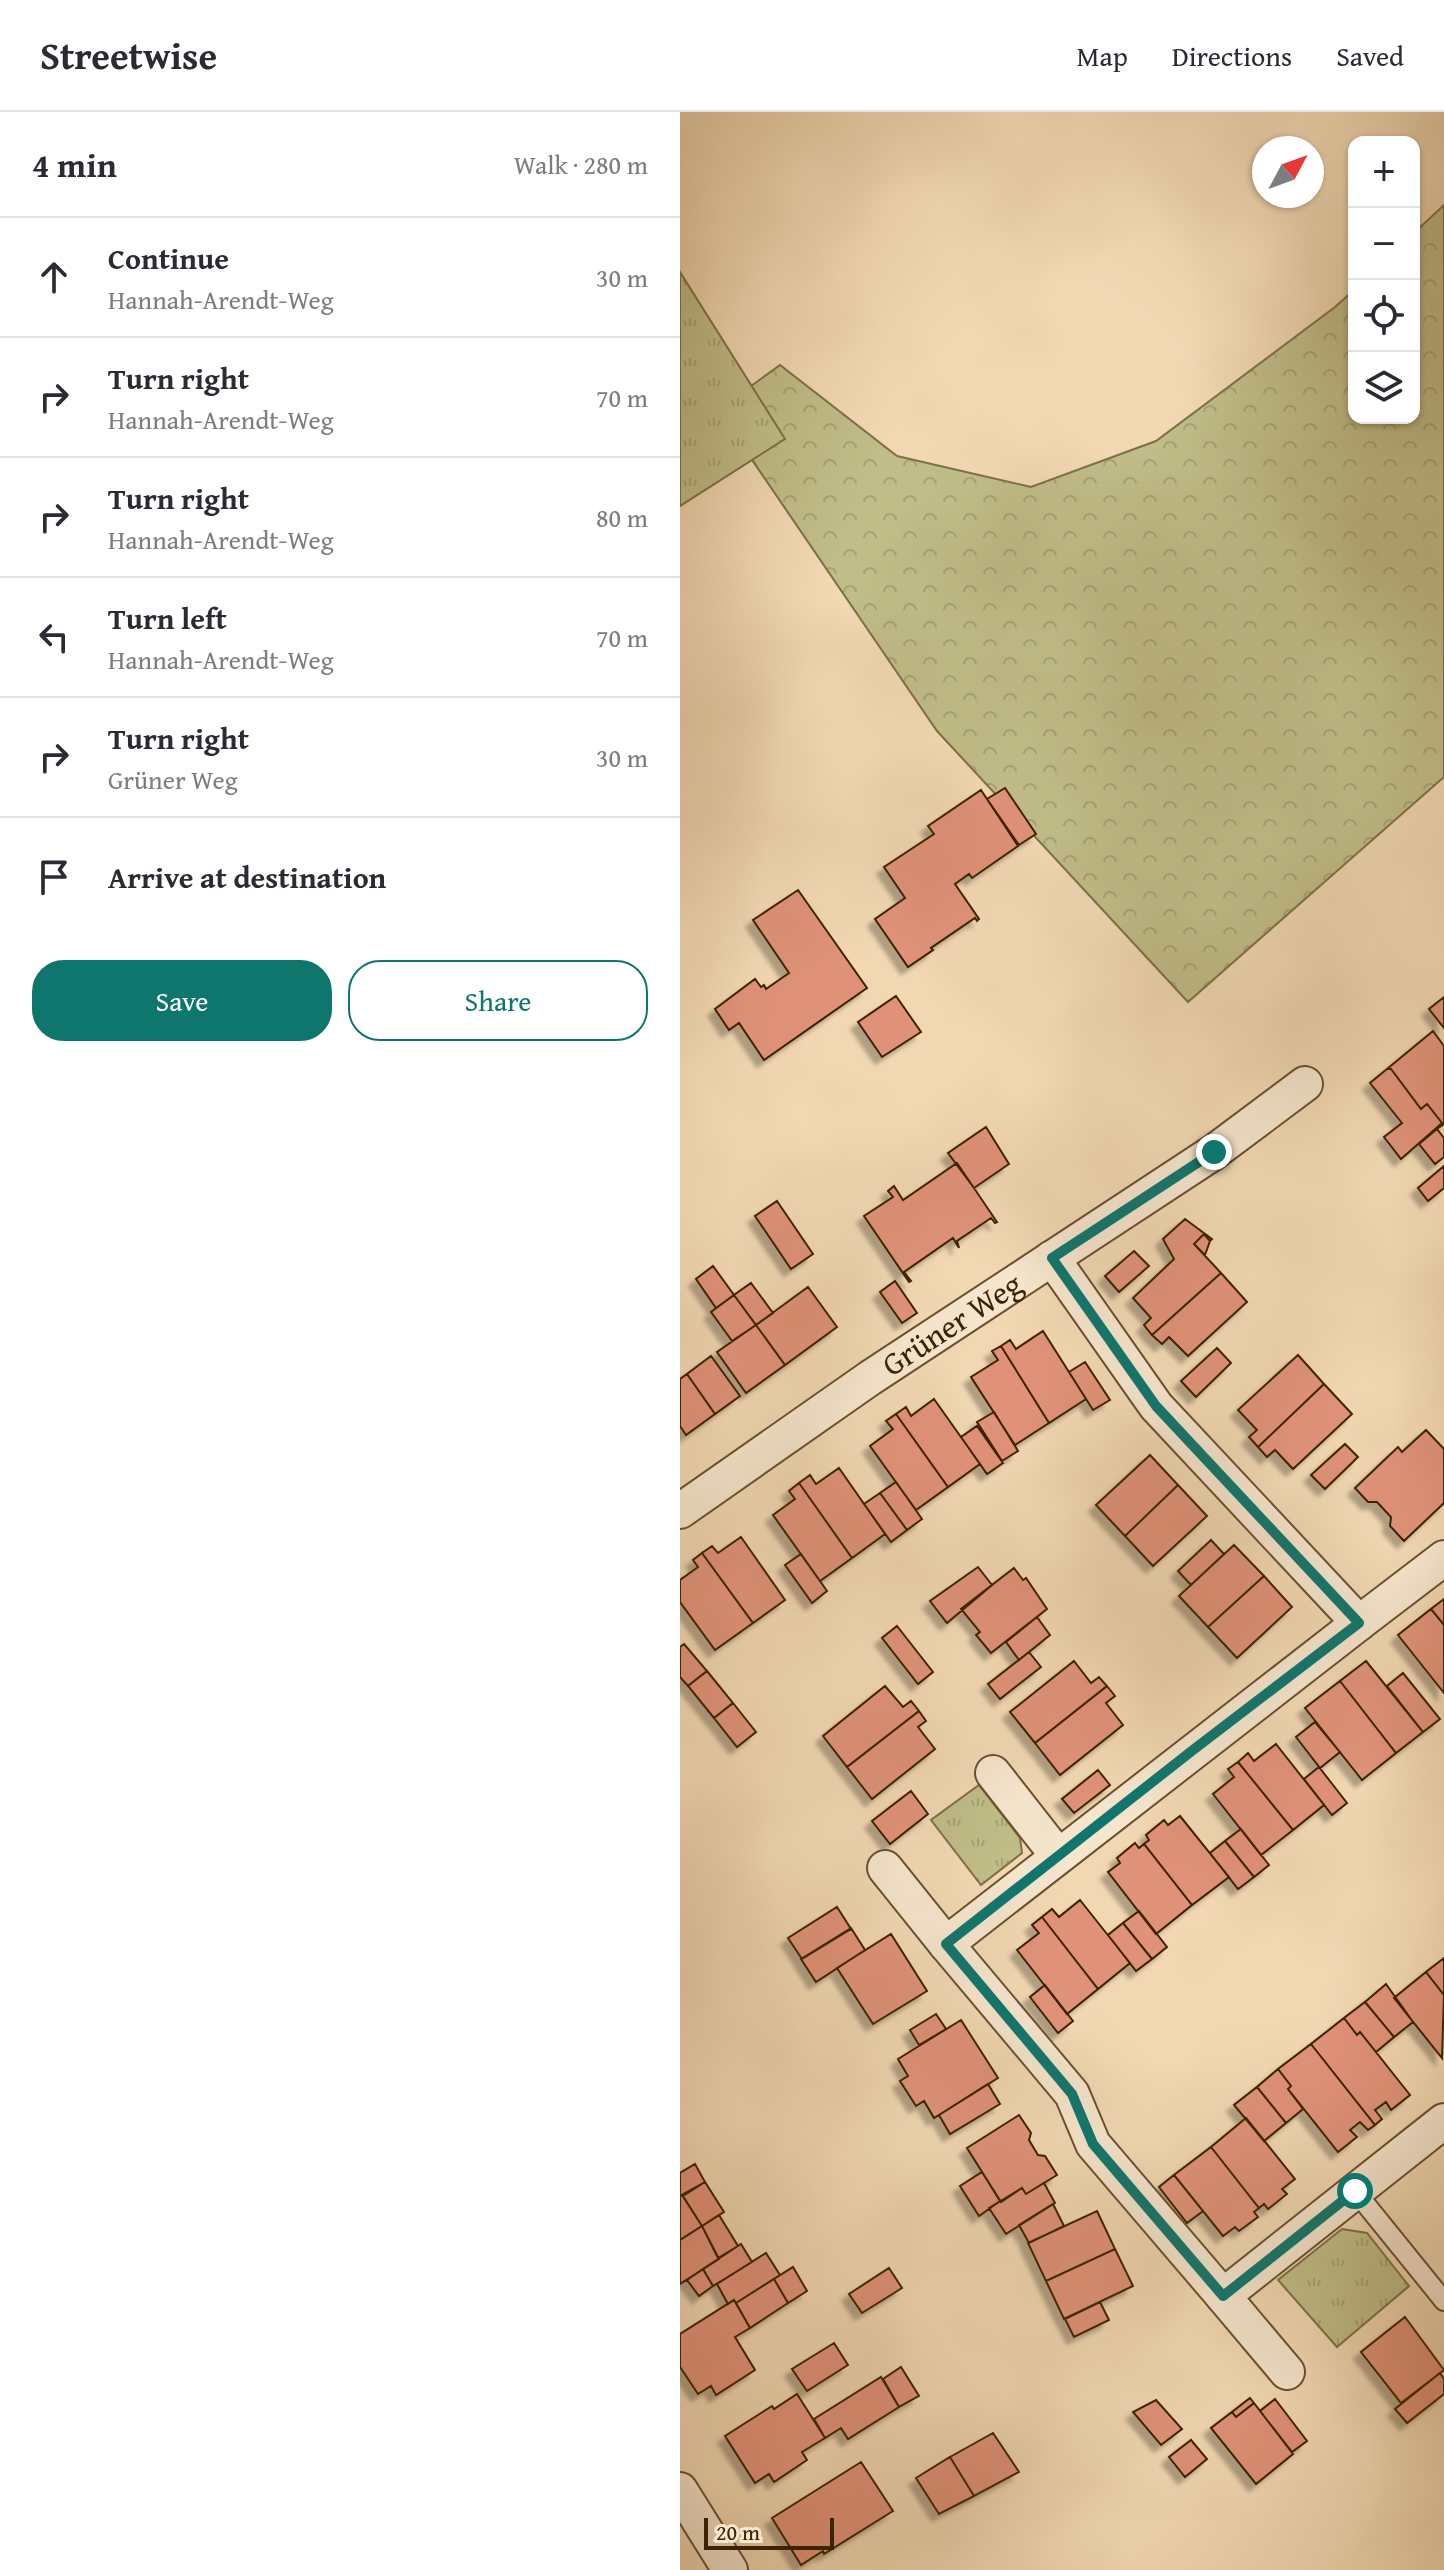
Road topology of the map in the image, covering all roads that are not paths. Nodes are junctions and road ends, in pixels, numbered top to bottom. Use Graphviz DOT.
graph roads {
  1 [pos="1305,1084"];
  2 [pos="1052,1258"];
  3 [pos="680,1511"];
  4 [pos="1444,1558"];
  5 [pos="1359,1623"];
  6 [pos="993,1773"];
  7 [pos="1058,1856"];
  8 [pos="885,1868"];
  9 [pos="946,1944"];
  10 [pos="1444,2121"];
  11 [pos="1355,2191"];
  12 [pos="1223,2296"];
  13 [pos="1444,2301"];
  14 [pos="1287,2372"];
  15 [pos="680,2490"];
  16 [pos="730,2570"];
  1 -- 2 [label="street, Grüner Weg"];
  2 -- 3 [label="street, Grüner Weg"];
  2 -- 5 [label="street"];
  4 -- 5 [label="street"];
  5 -- 7 [label="street"];
  6 -- 7 [label="street"];
  7 -- 9 [label="street"];
  8 -- 9 [label="street"];
  9 -- 12 [label="street"];
  10 -- 11 [label="street"];
  11 -- 12 [label="street"];
  11 -- 13 [label="lane"];
  12 -- 14 [label="street"];
  15 -- 16 [label="street"];
}
